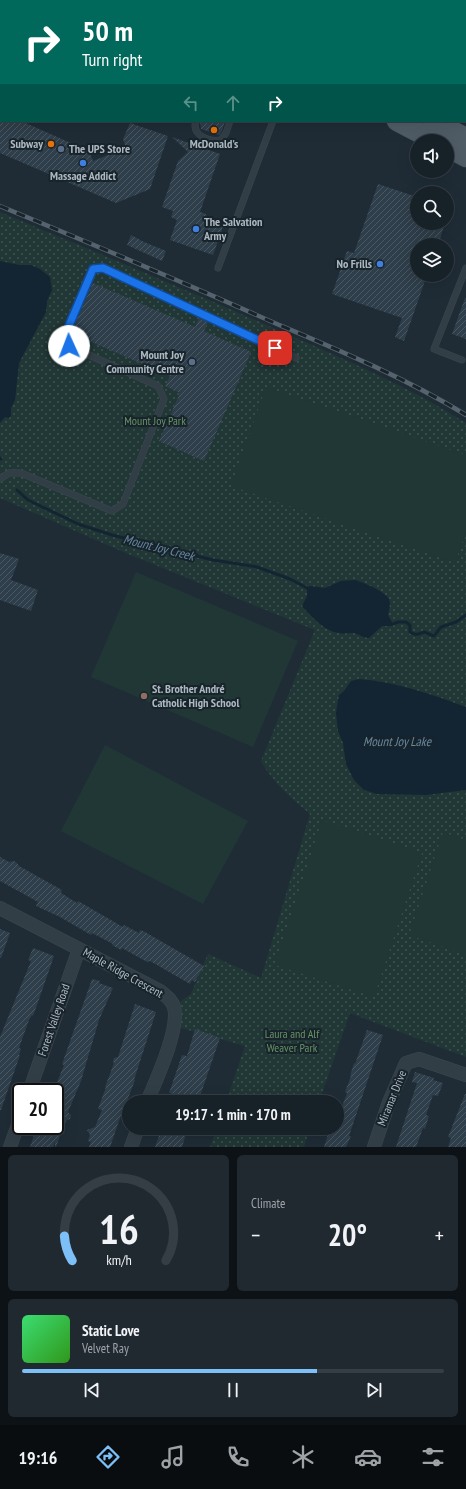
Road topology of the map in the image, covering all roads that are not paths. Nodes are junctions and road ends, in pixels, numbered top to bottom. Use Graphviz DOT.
graph roads {
  1 [pos="196,122"];
  2 [pos="230,122"];
  3 [pos="273,122"];
  4 [pos="399,122"];
  5 [pos="435,122"];
  6 [pos="422,134"];
  7 [pos="466,138"];
  8 [pos="454,151"];
  9 [pos="466,157"];
  10 [pos="218,268"];
  11 [pos="466,268"];
  12 [pos="296,358"];
  13 [pos="462,360"];
  14 [pos="0,479"];
  15 [pos="0,908"];
  16 [pos="78,949"];
  17 [pos="466,1075"];
  18 [pos="32,1083"];
  19 [pos="150,1095"];
  20 [pos="14,1135"];
  21 [pos="135,1135"];
  22 [pos="10,1147"];
  23 [pos="130,1147"];
  24 [pos="374,1147"];
  1 -- 2 [label="lane"];
  3 -- 10 [label="lane"];
  4 -- 6 [label="main road"];
  5 -- 7 [label="main road"];
  8 -- 9 [label="main road"];
  11 -- 13 [label="lane"];
  12 -- 14 [label="lane"];
  15 -- 16 [label="street, Maple Ridge Crescent"];
  16 -- 18 [label="street, Forest Valley Road"];
  16 -- 19 [label="street, Maple Ridge Crescent"];
  17 -- 24 [label="street, Miramar Drive"];
  20 -- 22 [label="street"];
  21 -- 23 [label="street"];
}
